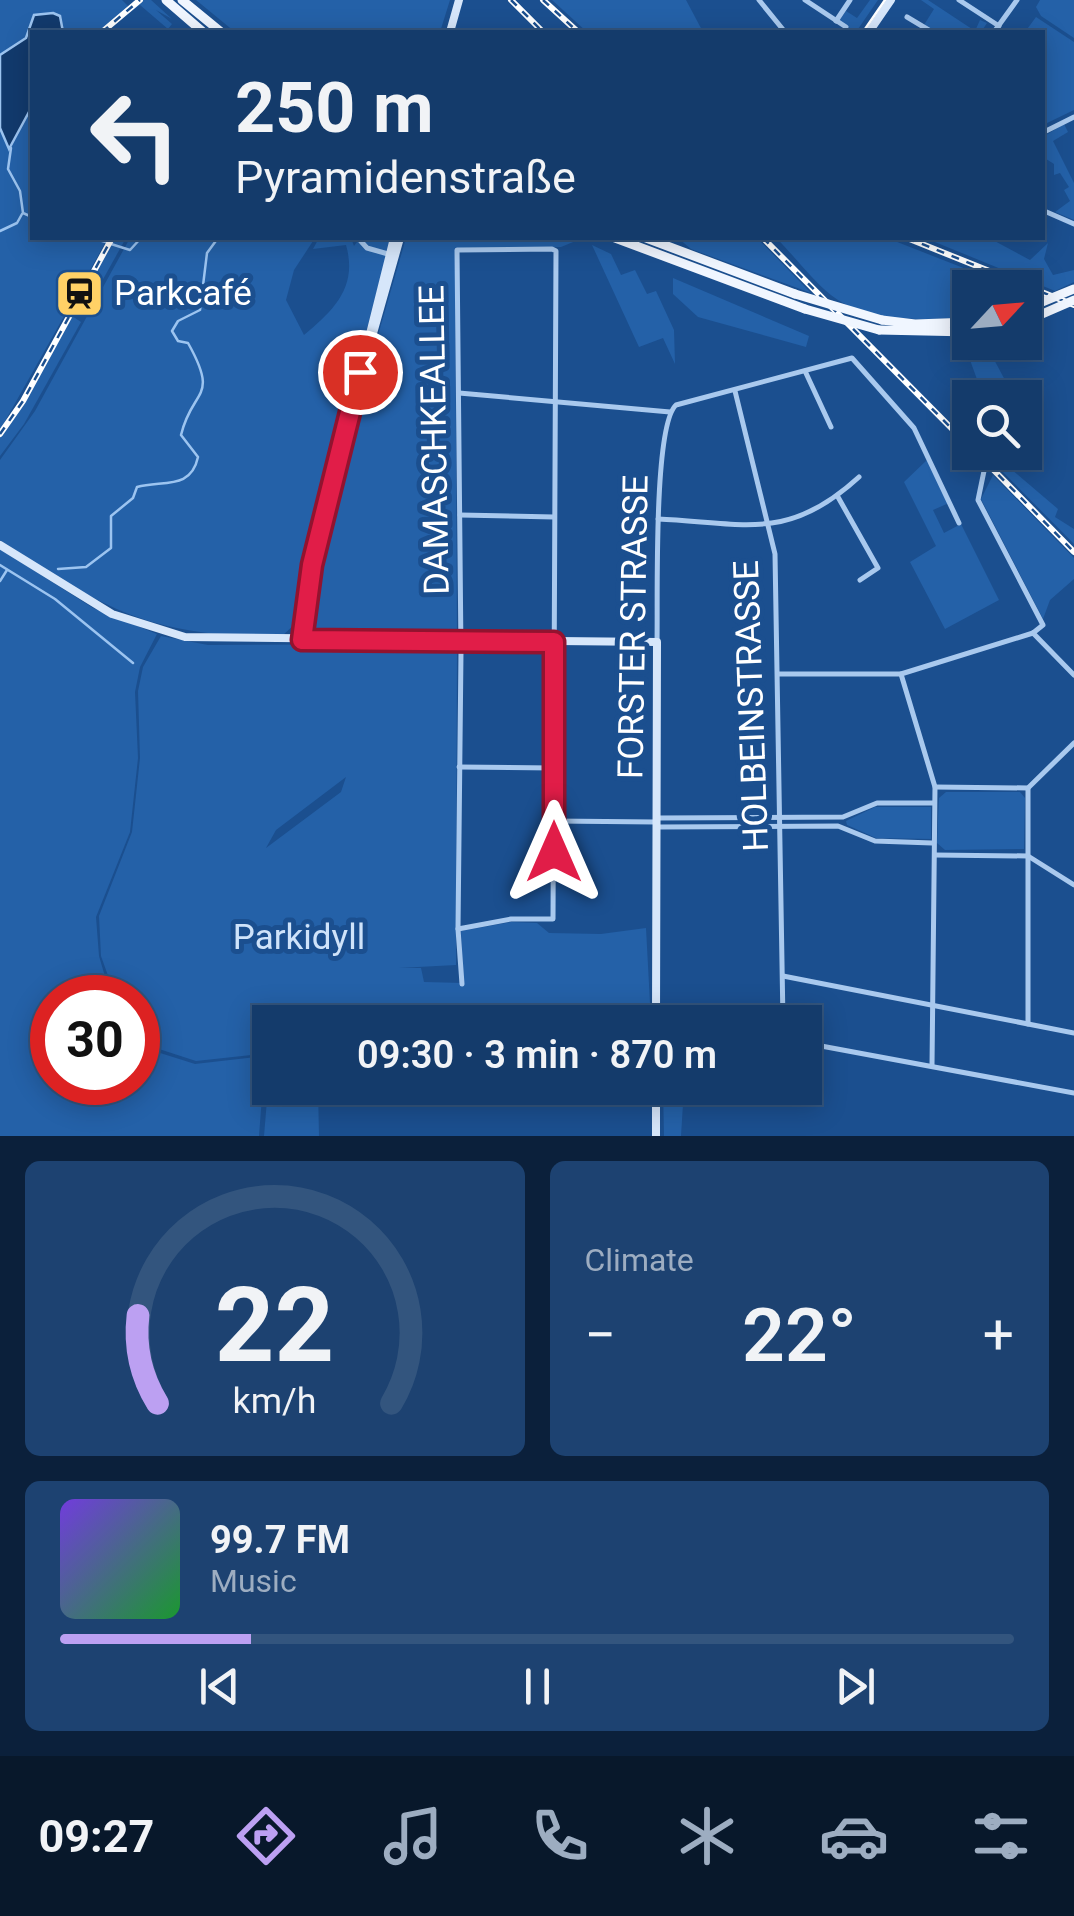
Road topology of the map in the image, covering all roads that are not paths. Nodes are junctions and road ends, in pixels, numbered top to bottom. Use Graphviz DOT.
graph roads {
  1 [pos="166,0"];
  2 [pos="182,0"];
  3 [pos="459,0"];
  4 [pos="768,0"];
  5 [pos="805,0"];
  6 [pos="850,0"];
  7 [pos="891,0"];
  8 [pos="958,0"];
  9 [pos="1017,0"];
  10 [pos="760,3"];
  11 [pos="908,17"];
  12 [pos="836,21"];
  13 [pos="846,27"];
  14 [pos="201,30"];
  15 [pos="218,30"];
  16 [pos="451,30"];
  17 [pos="783,30"];
  18 [pos="870,30"];
  19 [pos="929,30"];
  20 [pos="996,30"];
  21 [pos="1074,117"];
  22 [pos="1045,132"];
  23 [pos="1045,211"];
  24 [pos="1074,224"];
  25 [pos="360,240"];
  26 [pos="396,240"];
  27 [pos="624,240"];
  28 [pos="649,240"];
  29 [pos="662,249"];
  30 [pos="392,255"];
  31 [pos="1074,288"];
  32 [pos="1074,300"];
  33 [pos="1042,302"];
  34 [pos="1042,314"];
  35 [pos="952,323"];
  36 [pos="880,325"];
  37 [pos="952,331"];
  38 [pos="805,371"];
  39 [pos="735,391"];
  40 [pos="458,393"];
  41 [pos="555,402"];
  42 [pos="671,410"];
  43 [pos="830,427"];
  44 [pos="984,470"];
  45 [pos="859,477"];
  46 [pos="838,497"];
  47 [pos="460,515"];
  48 [pos="554,516"];
  49 [pos="658,519"];
  50 [pos="958,523"];
  51 [pos="766,527"];
  52 [pos="0,545"];
  53 [pos="860,580"];
  54 [pos="1033,632"];
  55 [pos="302,640"];
  56 [pos="461,641"];
  57 [pos="554,642"];
  58 [pos="657,642"];
  59 [pos="778,674"];
  60 [pos="901,674"];
  61 [pos="1074,676"];
  62 [pos="1074,743"];
  63 [pos="459,767"];
  64 [pos="554,768"];
  65 [pos="935,788"];
  66 [pos="1028,788"];
  67 [pos="934,803"];
  68 [pos="779,818"];
  69 [pos="554,821"];
  70 [pos="657,822"];
  71 [pos="780,827"];
  72 [pos="932,843"];
  73 [pos="935,855"];
  74 [pos="1028,856"];
  75 [pos="1074,885"];
  76 [pos="458,929"];
  77 [pos="783,976"];
  78 [pos="462,984"];
  79 [pos="656,1005"];
  80 [pos="783,1005"];
  81 [pos="934,1006"];
  82 [pos="1028,1024"];
  83 [pos="1074,1034"];
  84 [pos="822,1046"];
  85 [pos="932,1066"];
  86 [pos="1074,1093"];
  87 [pos="656,1105"];
  88 [pos="656,1136"];
  1 -- 14 [label="main road"];
  2 -- 15 [label="main road"];
  3 -- 16 [label="main road"];
  4 -- 10 [label="street"];
  5 -- 12 [label="street"];
  6 -- 12 [label="street"];
  7 -- 18 [label="main road"];
  8 -- 20 [label="street"];
  9 -- 20 [label="street"];
  10 -- 17 [label="street"];
  11 -- 19 [label="street"];
  12 -- 13 [label="street"];
  21 -- 22 [label="street"];
  23 -- 24 [label="street"];
  25 -- 30 [label="street"];
  26 -- 30 [label="main road"];
  27 -- 29 [label="main road"];
  28 -- 29 [label="main road"];
  29 -- 36 [label="main road, bridge"];
  29 -- 36 [label="main road, bridge"];
  30 -- 55 [label="main road"];
  31 -- 33 [label="main road, bridge"];
  32 -- 34 [label="main road, bridge"];
  35 -- 36 [label="main road"];
  36 -- 37 [label="main road"];
  38 -- 39 [label="street"];
  38 -- 43 [label="street"];
  38 -- 50 [label="street"];
  39 -- 42 [label="street"];
  39 -- 51 [label="street, HOLBEINSTRASSE"];
  40 -- 41 [label="street"];
  40 -- 41 [label="street, DAMASCHKEALLEE"];
  40 -- 47 [label="street, DAMASCHKEALLEE"];
  41 -- 42 [label="street"];
  41 -- 48 [label="street"];
  42 -- 49 [label="street, FORSTER STRASSE"];
  44 -- 54 [label="street"];
  45 -- 46 [label="street"];
  46 -- 51 [label="street"];
  46 -- 53 [label="street"];
  47 -- 48 [label="street"];
  47 -- 56 [label="street, DAMASCHKEALLEE"];
  48 -- 57 [label="street"];
  49 -- 51 [label="street"];
  49 -- 58 [label="street, FORSTER STRASSE"];
  51 -- 59 [label="street, HOLBEINSTRASSE"];
  52 -- 55 [label="main road"];
  54 -- 60 [label="street"];
  54 -- 61 [label="street"];
  55 -- 56 [label="main road"];
  56 -- 57 [label="main road"];
  56 -- 63 [label="street, DAMASCHKEALLEE"];
  57 -- 58 [label="main road"];
  57 -- 64 [label="street"];
  58 -- 70 [label="main road, FORSTER STRASSE"];
  59 -- 60 [label="street"];
  59 -- 68 [label="street, HOLBEINSTRASSE"];
  60 -- 65 [label="street"];
  62 -- 66 [label="street"];
  63 -- 64 [label="street"];
  63 -- 76 [label="street, DAMASCHKEALLEE"];
  64 -- 69 [label="street"];
  65 -- 66 [label="street"];
  65 -- 67 [label="street"];
  66 -- 74 [label="street"];
  67 -- 68 [label="street"];
  67 -- 72 [label="street"];
  68 -- 70 [label="street"];
  68 -- 71 [label="street, HOLBEINSTRASSE"];
  69 -- 70 [label="street"];
  69 -- 76 [label="street"];
  70 -- 71 [label="street"];
  70 -- 79 [label="main road, FORSTER STRASSE"];
  71 -- 72 [label="street"];
  71 -- 77 [label="street, HOLBEINSTRASSE"];
  72 -- 73 [label="street"];
  73 -- 74 [label="street"];
  73 -- 81 [label="street"];
  74 -- 75 [label="street"];
  74 -- 82 [label="street"];
  76 -- 78 [label="street, DAMASCHKEALLEE"];
  77 -- 80 [label="street, HOLBEINSTRASSE"];
  77 -- 81 [label="street"];
  81 -- 82 [label="street"];
  81 -- 85 [label="street"];
  82 -- 83 [label="street"];
  84 -- 85 [label="street"];
  85 -- 86 [label="street"];
  87 -- 88 [label="main road"];
}
